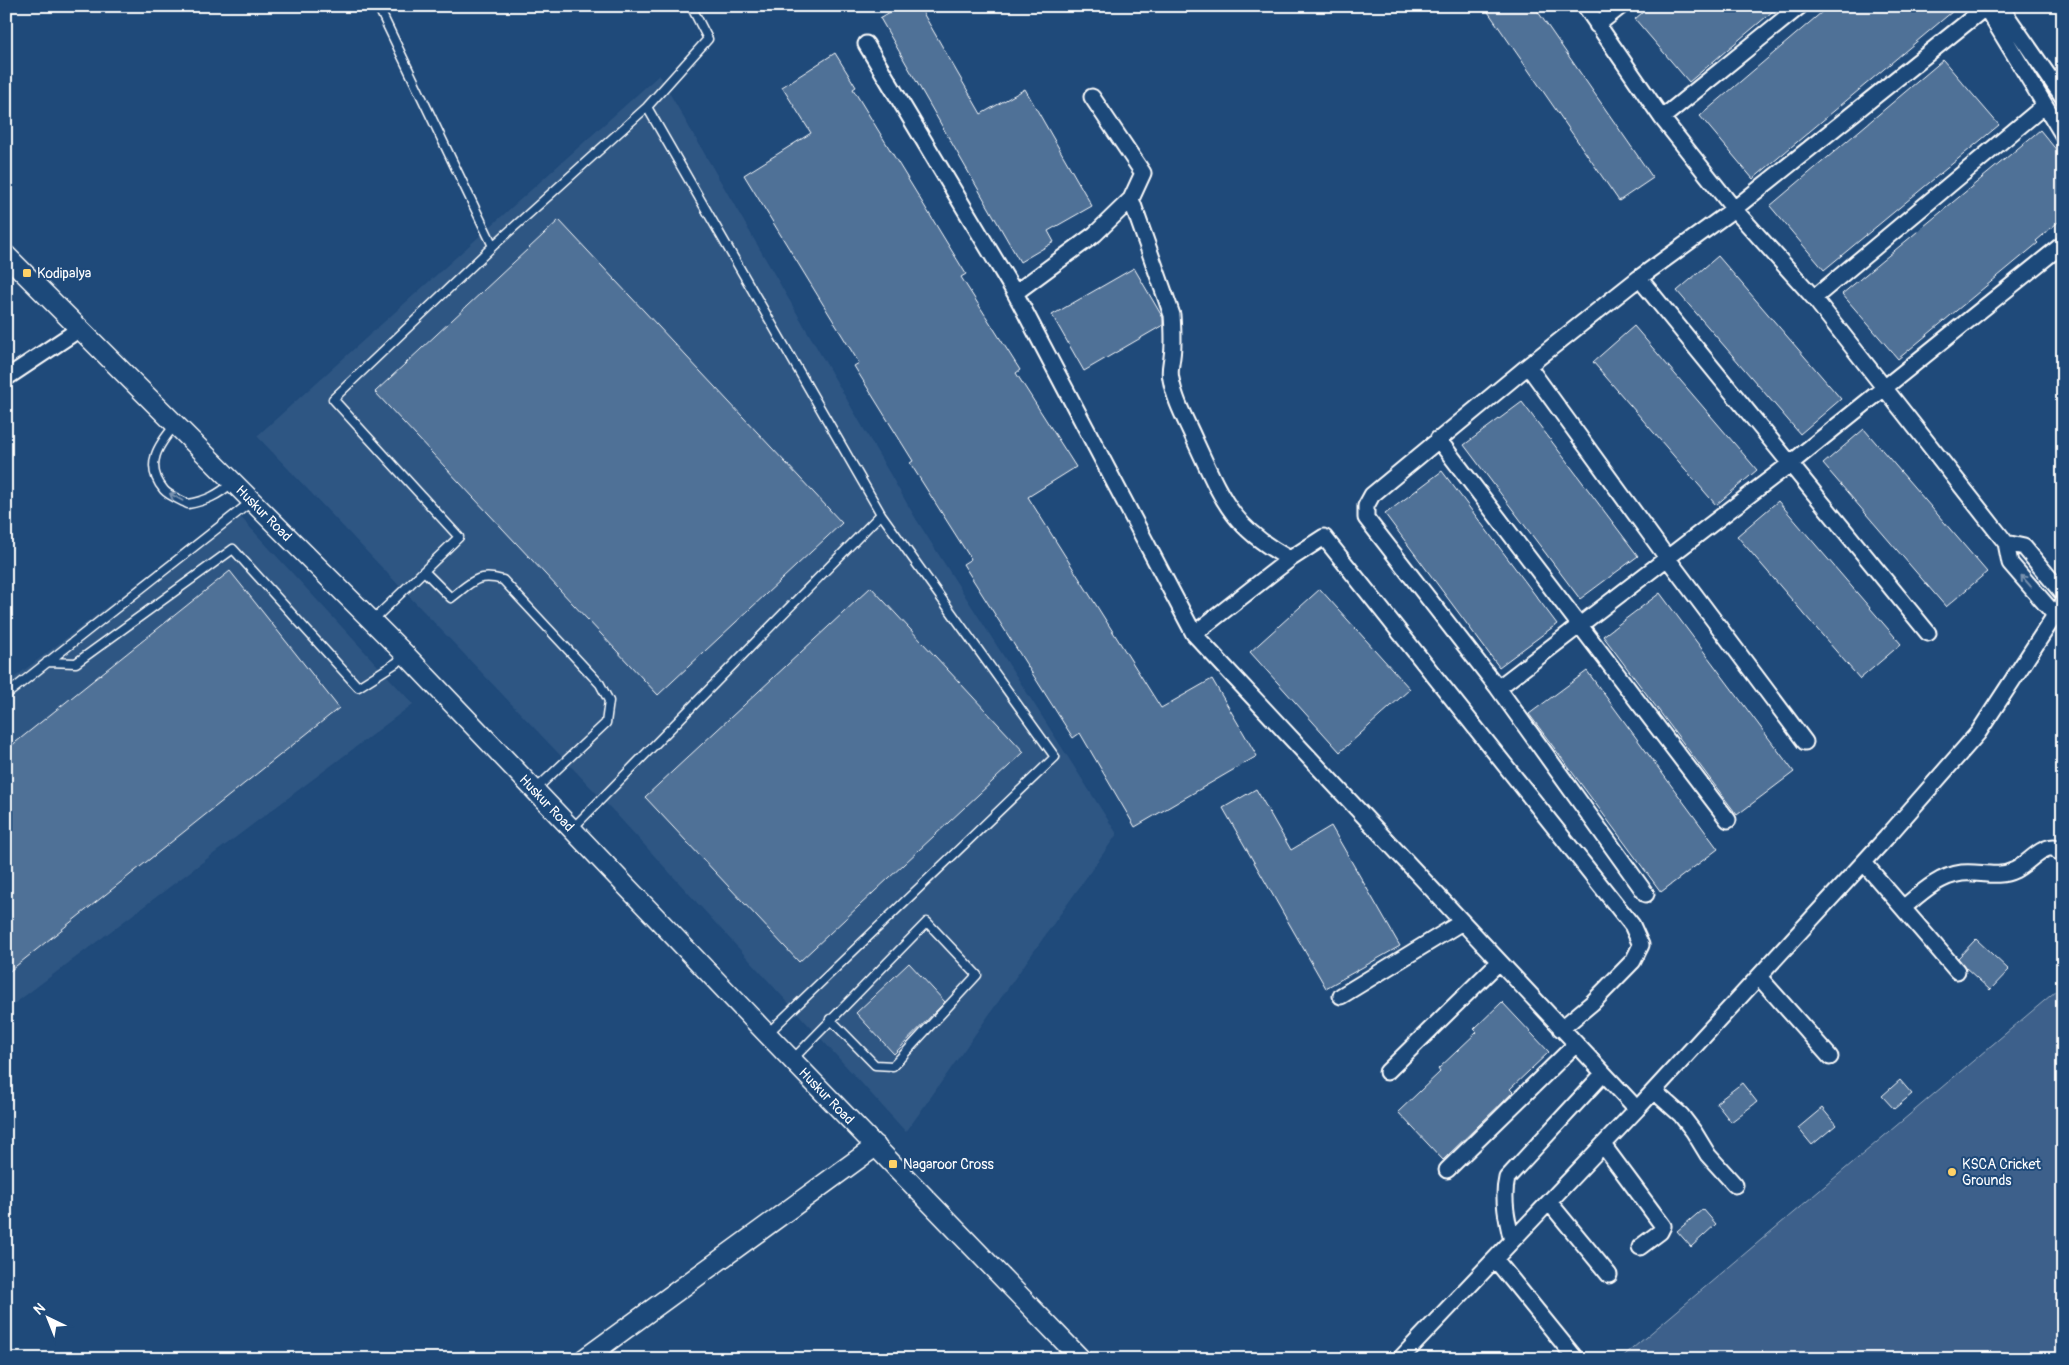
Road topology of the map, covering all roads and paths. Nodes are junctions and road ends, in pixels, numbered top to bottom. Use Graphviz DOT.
graph roads {
  1 [pos="378,6"];
  2 [pos="691,6"];
  3 [pos="1585,6"];
  4 [pos="1621,6"];
  5 [pos="1800,6"];
  6 [pos="1990,7"];
  7 [pos="1597,25"];
  8 [pos="866,44"];
  9 [pos="1092,97"];
  10 [pos="2063,97"];
  11 [pos="2046,105"];
  12 [pos="647,107"];
  13 [pos="1662,118"];
  14 [pos="2063,135"];
  15 [pos="1131,199"];
  16 [pos="1734,209"];
  17 [pos="2063,244"];
  18 [pos="493,246"];
  19 [pos="6,255"];
  20 [pos="1640,278"];
  21 [pos="1015,293"];
  22 [pos="1814,298"];
  23 [pos="81,328"];
  24 [pos="1528,366"];
  25 [pos="6,378"];
  26 [pos="1885,389"];
  27 [pos="176,424"];
  28 [pos="1438,439"];
  29 [pos="1791,463"];
  30 [pos="234,482"];
  31 [pos="252,501"];
  32 [pos="881,514"];
  33 [pos="2006,543"];
  34 [pos="1668,558"];
  35 [pos="1290,559"];
  36 [pos="424,571"];
  37 [pos="2063,594"];
  38 [pos="2059,609"];
  39 [pos="372,622"];
  40 [pos="1580,624"];
  41 [pos="1928,633"];
  42 [pos="1194,634"];
  43 [pos="407,656"];
  44 [pos="48,662"];
  45 [pos="1498,688"];
  46 [pos="6,695"];
  47 [pos="1805,742"];
  48 [pos="534,790"];
  49 [pos="1728,820"];
  50 [pos="572,829"];
  51 [pos="2063,857"];
  52 [pos="1864,863"];
  53 [pos="1646,894"];
  54 [pos="1903,908"];
  55 [pos="1462,922"];
  56 [pos="1499,962"];
  57 [pos="1958,971"];
  58 [pos="1759,977"];
  59 [pos="1341,996"];
  60 [pos="830,1019"];
  61 [pos="1561,1029"];
  62 [pos="767,1034"];
  63 [pos="1576,1044"];
  64 [pos="1830,1057"];
  65 [pos="793,1059"];
  66 [pos="1387,1072"];
  67 [pos="1603,1074"];
  68 [pos="1654,1091"];
  69 [pos="1637,1109"];
  70 [pos="1603,1145"];
  71 [pos="876,1146"];
  72 [pos="1447,1170"];
  73 [pos="1735,1185"];
  74 [pos="1549,1202"];
  75 [pos="1512,1241"];
  76 [pos="1640,1248"];
  77 [pos="1494,1259"];
  78 [pos="1609,1276"];
  79 [pos="584,1359"];
  80 [pos="1081,1359"];
  81 [pos="1400,1359"];
  82 [pos="1576,1359"];
  1 -- 18 [label="lane"];
  2 -- 12 [label="lane"];
  3 -- 7 [label="street"];
  4 -- 7 [label="street"];
  5 -- 13 [label="street"];
  6 -- 10 [label="street"];
  6 -- 11 [label="street"];
  6 -- 16 [label="street"];
  7 -- 13 [label="street"];
  8 -- 21 [label="street"];
  9 -- 15 [label="street"];
  11 -- 14 [label="street"];
  11 -- 22 [label="street"];
  12 -- 18 [label="lane"];
  12 -- 32 [label="lane"];
  13 -- 16 [label="street"];
  15 -- 21 [label="street"];
  15 -- 35 [label="street"];
  16 -- 20 [label="street"];
  16 -- 22 [label="street"];
  17 -- 26 [label="street"];
  18 -- 36 [label="lane"];
  19 -- 23 [label="street, Huskur Road"];
  20 -- 24 [label="street"];
  20 -- 29 [label="street"];
  21 -- 42 [label="street"];
  22 -- 26 [label="street"];
  23 -- 25 [label="street"];
  23 -- 27 [label="street, Huskur Road"];
  24 -- 28 [label="street"];
  24 -- 34 [label="street"];
  26 -- 29 [label="street"];
  26 -- 33 [label="street"];
  27 -- 30 [label="street, Huskur Road"];
  30 -- 27 [label="lane, one-way"];
  28 -- 40 [label="street"];
  28 -- 45 [label="street"];
  29 -- 34 [label="street"];
  29 -- 41 [label="street"];
  30 -- 31 [label="street, Huskur Road"];
  31 -- 39 [label="street, Huskur Road"];
  31 -- 44 [label="lane"];
  32 -- 50 [label="lane"];
  32 -- 62 [label="lane"];
  33 -- 37 [label="street"];
  38 -- 33 [label="street, one-way"];
  34 -- 40 [label="street"];
  34 -- 47 [label="street"];
  35 -- 42 [label="street"];
  35 -- 61 [label="street"];
  36 -- 39 [label="lane"];
  36 -- 48 [label="lane"];
  38 -- 52 [label="street"];
  39 -- 43 [label="street, Huskur Road"];
  40 -- 45 [label="street"];
  40 -- 49 [label="street"];
  42 -- 55 [label="street"];
  43 -- 44 [label="lane"];
  43 -- 48 [label="street, Huskur Road"];
  44 -- 46 [label="lane"];
  45 -- 53 [label="street"];
  48 -- 50 [label="street, Huskur Road"];
  50 -- 62 [label="street, Huskur Road"];
  51 -- 54 [label="street"];
  52 -- 54 [label="street"];
  52 -- 58 [label="street"];
  54 -- 57 [label="street"];
  55 -- 56 [label="street"];
  55 -- 59 [label="street"];
  56 -- 61 [label="street"];
  56 -- 66 [label="street"];
  58 -- 64 [label="street"];
  58 -- 68 [label="street"];
  60 -- 60 [label="lane"];
  60 -- 65 [label="lane"];
  61 -- 63 [label="street"];
  62 -- 65 [label="street, Huskur Road"];
  63 -- 67 [label="street"];
  63 -- 72 [label="street"];
  65 -- 71 [label="street, Huskur Road"];
  67 -- 69 [label="street"];
  67 -- 75 [label="street"];
  68 -- 69 [label="street"];
  68 -- 73 [label="street"];
  69 -- 70 [label="street"];
  70 -- 74 [label="street"];
  70 -- 76 [label="street"];
  71 -- 79 [label="street"];
  71 -- 80 [label="street, Huskur Road"];
  74 -- 75 [label="street"];
  74 -- 78 [label="street"];
  75 -- 77 [label="street"];
  77 -- 81 [label="street"];
  77 -- 82 [label="street"];
}
